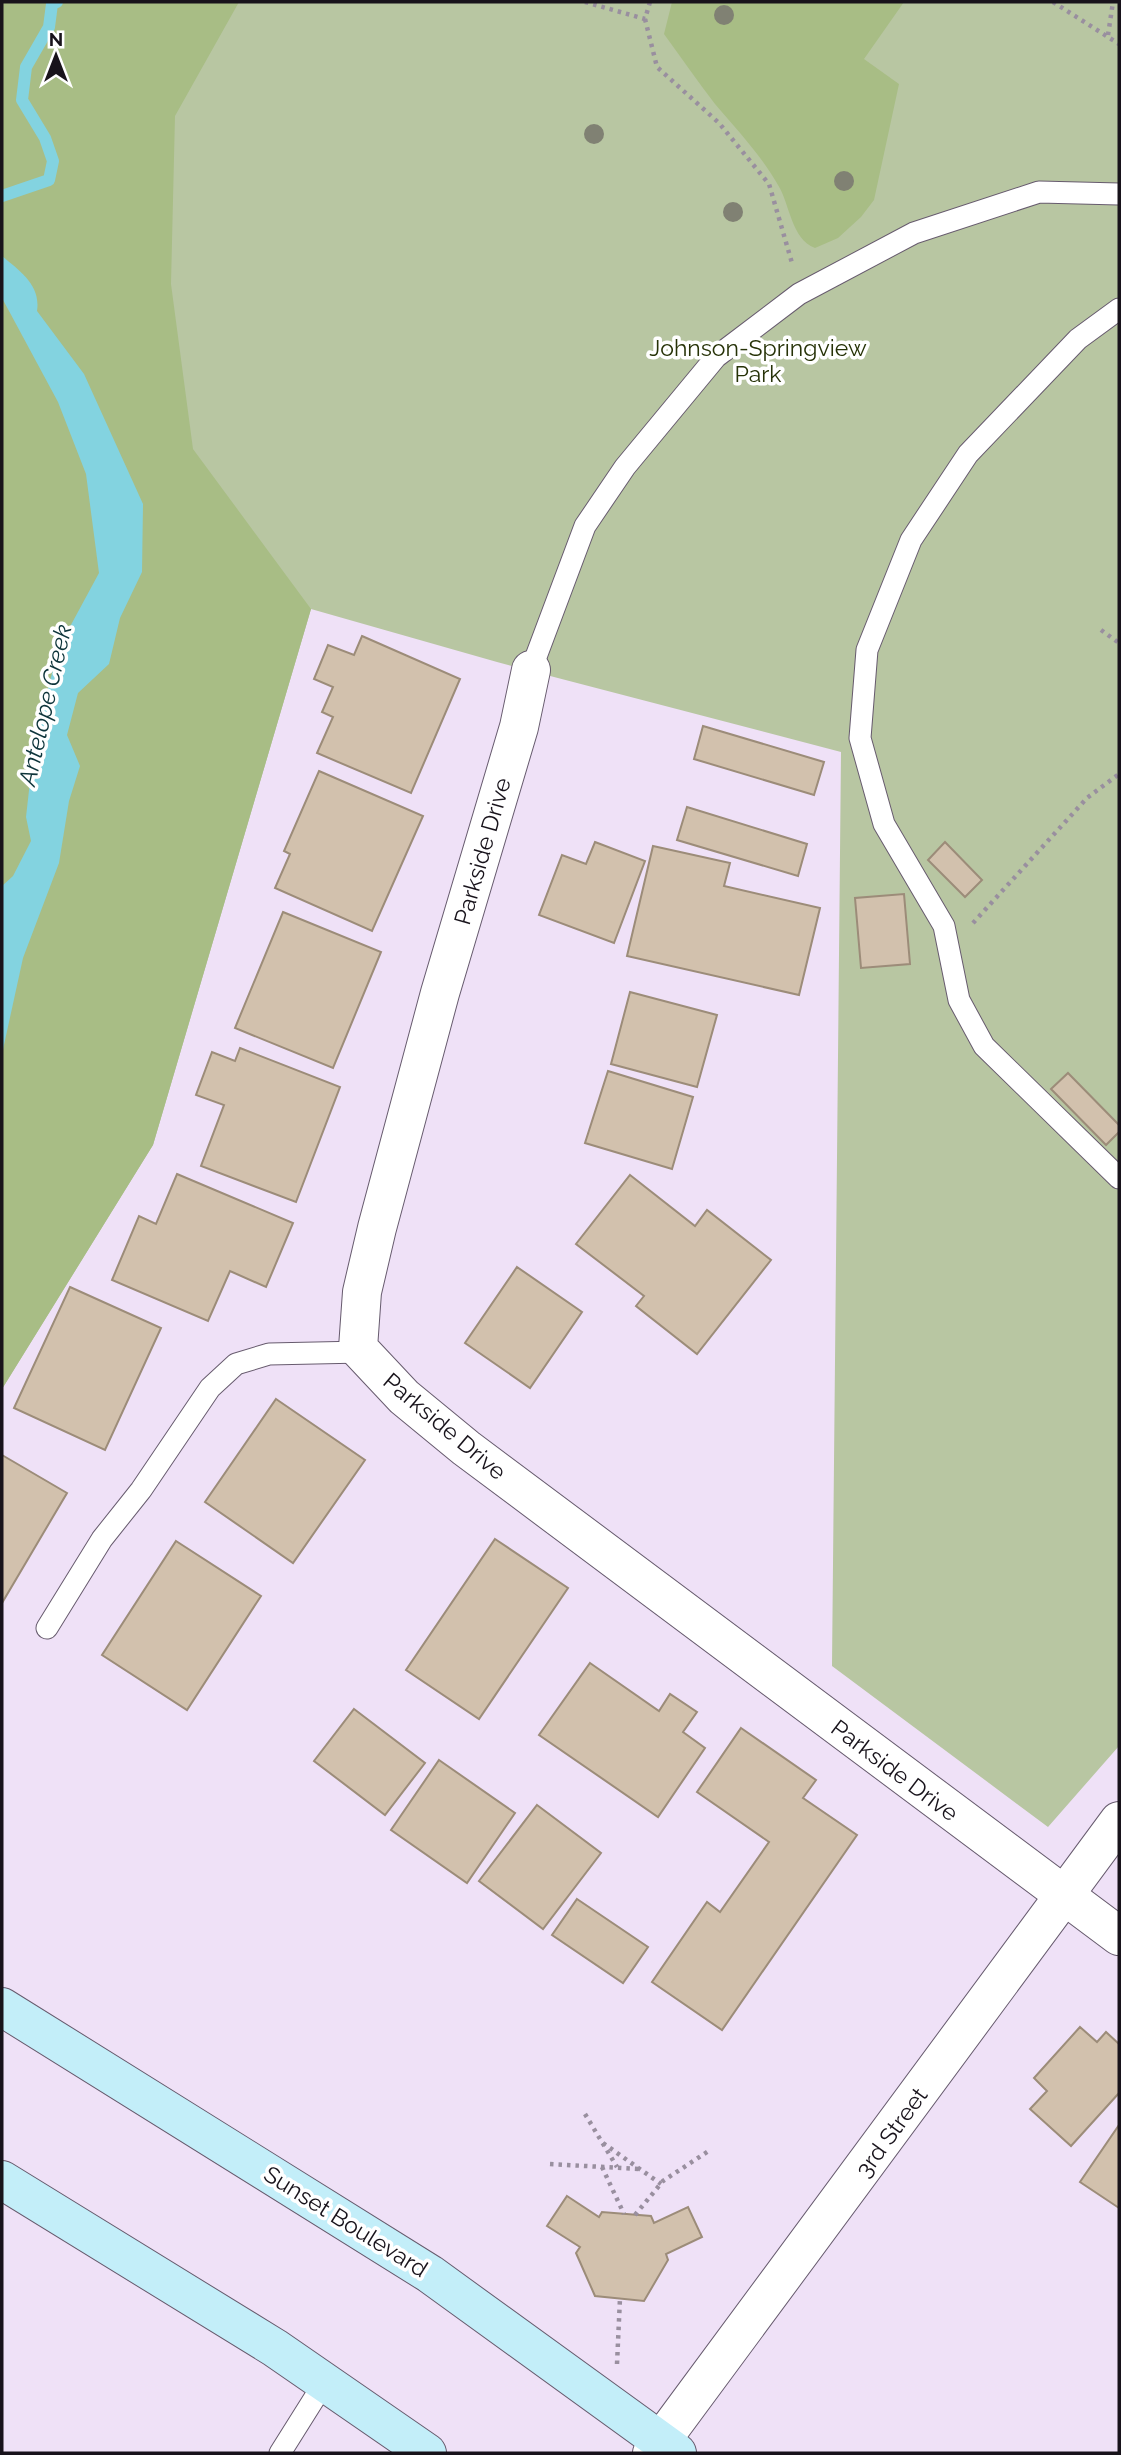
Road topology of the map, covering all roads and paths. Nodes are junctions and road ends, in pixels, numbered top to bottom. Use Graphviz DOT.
graph roads {
  1 [pos="585,2"];
  2 [pos="650,2"];
  3 [pos="1053,2"];
  4 [pos="1113,2"];
  5 [pos="645,19"];
  6 [pos="1108,34"];
  7 [pos="1119,44"];
  8 [pos="1119,194"];
  9 [pos="799,294"];
  10 [pos="1119,309"];
  11 [pos="1101,631"];
  12 [pos="1119,643"];
  13 [pos="531,670"];
  14 [pos="1119,774"];
  15 [pos="949,949"];
  16 [pos="1119,1178"];
  17 [pos="362,1352"];
  18 [pos="47,1629"];
  19 [pos="1119,1821"];
  20 [pos="1062,1894"];
  21 [pos="1119,1936"];
  22 [pos="2,2007"];
  23 [pos="586,2114"];
  24 [pos="603,2143"];
  25 [pos="710,2150"];
  26 [pos="550,2164"];
  27 [pos="601,2167"];
  28 [pos="617,2168"];
  29 [pos="639,2169"];
  30 [pos="661,2184"];
  31 [pos="4,2186"];
  32 [pos="624,2214"];
  33 [pos="635,2215"];
  34 [pos="620,2298"];
  35 [pos="617,2367"];
  36 [pos="324,2383"];
  37 [pos="411,2449"];
  38 [pos="664,2449"];
  39 [pos="280,2453"];
  1 -- 5 [label="path"];
  2 -- 5 [label="path"];
  3 -- 6 [label="path"];
  4 -- 6 [label="path"];
  5 -- 9 [label="path"];
  6 -- 7 [label="path"];
  8 -- 9 [label="lane"];
  9 -- 13 [label="lane"];
  10 -- 15 [label="lane"];
  11 -- 12 [label="path"];
  13 -- 17 [label="street, Parkside Drive"];
  14 -- 15 [label="path"];
  15 -- 16 [label="lane"];
  17 -- 18 [label="lane"];
  17 -- 20 [label="street, Parkside Drive"];
  19 -- 20 [label="street, 3rd Street"];
  20 -- 21 [label="street, Parkside Drive"];
  20 -- 38 [label="street, 3rd Street"];
  22 -- 38 [label="main road, Sunset Boulevard"];
  23 -- 24 [label="path"];
  24 -- 28 [label="path"];
  24 -- 29 [label="path"];
  25 -- 30 [label="path"];
  26 -- 27 [label="path"];
  27 -- 28 [label="path"];
  27 -- 32 [label="path"];
  28 -- 29 [label="path"];
  29 -- 30 [label="path"];
  30 -- 33 [label="path"];
  31 -- 36 [label="main road"];
  34 -- 35 [label="path"];
  36 -- 37 [label="main road"];
  36 -- 39 [label="lane"];
}
